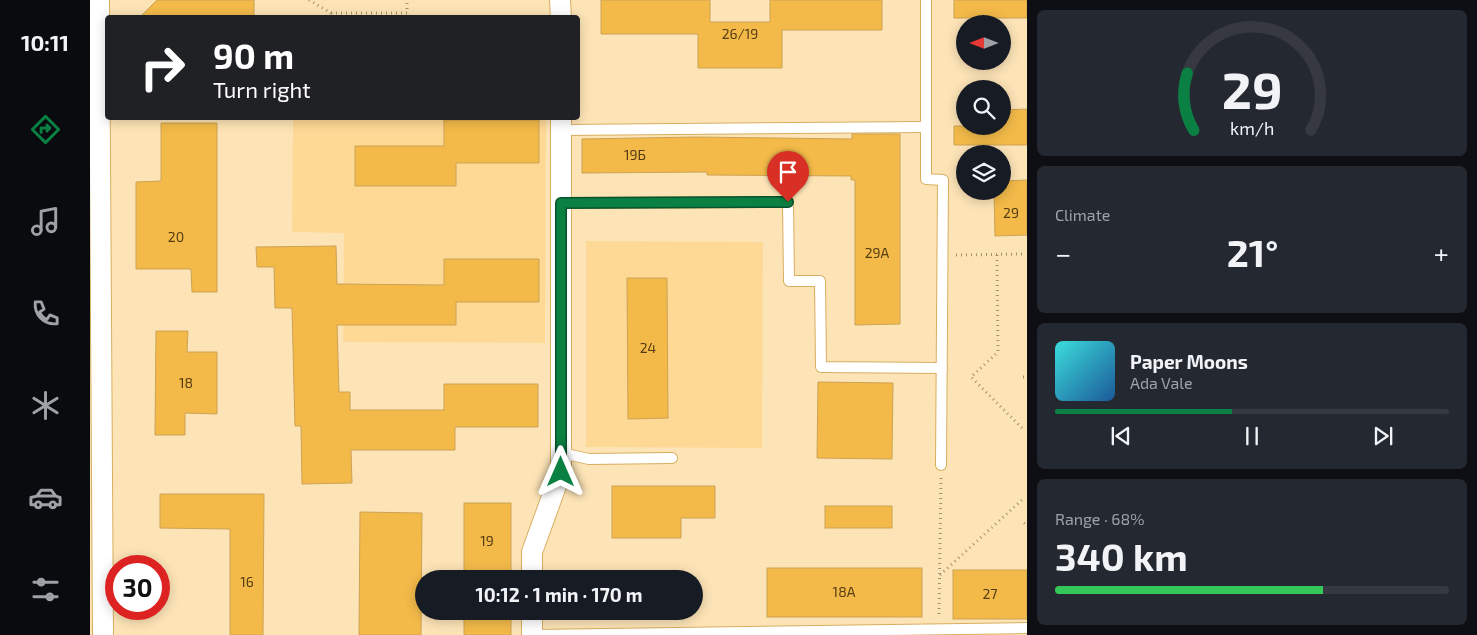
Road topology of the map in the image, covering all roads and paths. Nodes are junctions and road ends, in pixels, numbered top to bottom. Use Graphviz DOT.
graph roads {
  1 [pos="99,0"];
  2 [pos="309,0"];
  3 [pos="407,0"];
  4 [pos="560,0"];
  5 [pos="926,0"];
  6 [pos="331,15"];
  7 [pos="560,15"];
  8 [pos="561,124"];
  9 [pos="925,127"];
  10 [pos="561,203"];
  11 [pos="1023,254"];
  12 [pos="943,255"];
  13 [pos="997,255"];
  14 [pos="942,368"];
  15 [pos="1024,430"];
  16 [pos="561,453"];
  17 [pos="672,458"];
  18 [pos="942,464"];
  19 [pos="1024,498"];
  20 [pos="532,570"];
  21 [pos="940,576"];
  22 [pos="532,620"];
  23 [pos="1027,628"];
  24 [pos="938,629"];
  25 [pos="103,635"];
  26 [pos="532,635"];
  1 -- 25 [label="street"];
  2 -- 6 [label="path"];
  3 -- 6 [label="path"];
  4 -- 7 [label="street"];
  5 -- 9 [label="lane"];
  8 -- 9 [label="lane"];
  8 -- 10 [label="street"];
  9 -- 12 [label="lane"];
  10 -- 14 [label="lane"];
  10 -- 16 [label="street"];
  11 -- 13 [label="path"];
  12 -- 13 [label="path"];
  12 -- 14 [label="lane"];
  13 -- 15 [label="path"];
  14 -- 18 [label="lane"];
  16 -- 17 [label="lane"];
  16 -- 20 [label="street"];
  18 -- 21 [label="path"];
  19 -- 21 [label="path"];
  21 -- 24 [label="path"];
  22 -- 26 [label="street"];
  23 -- 24 [label="lane"];
  24 -- 26 [label="lane"];
}
